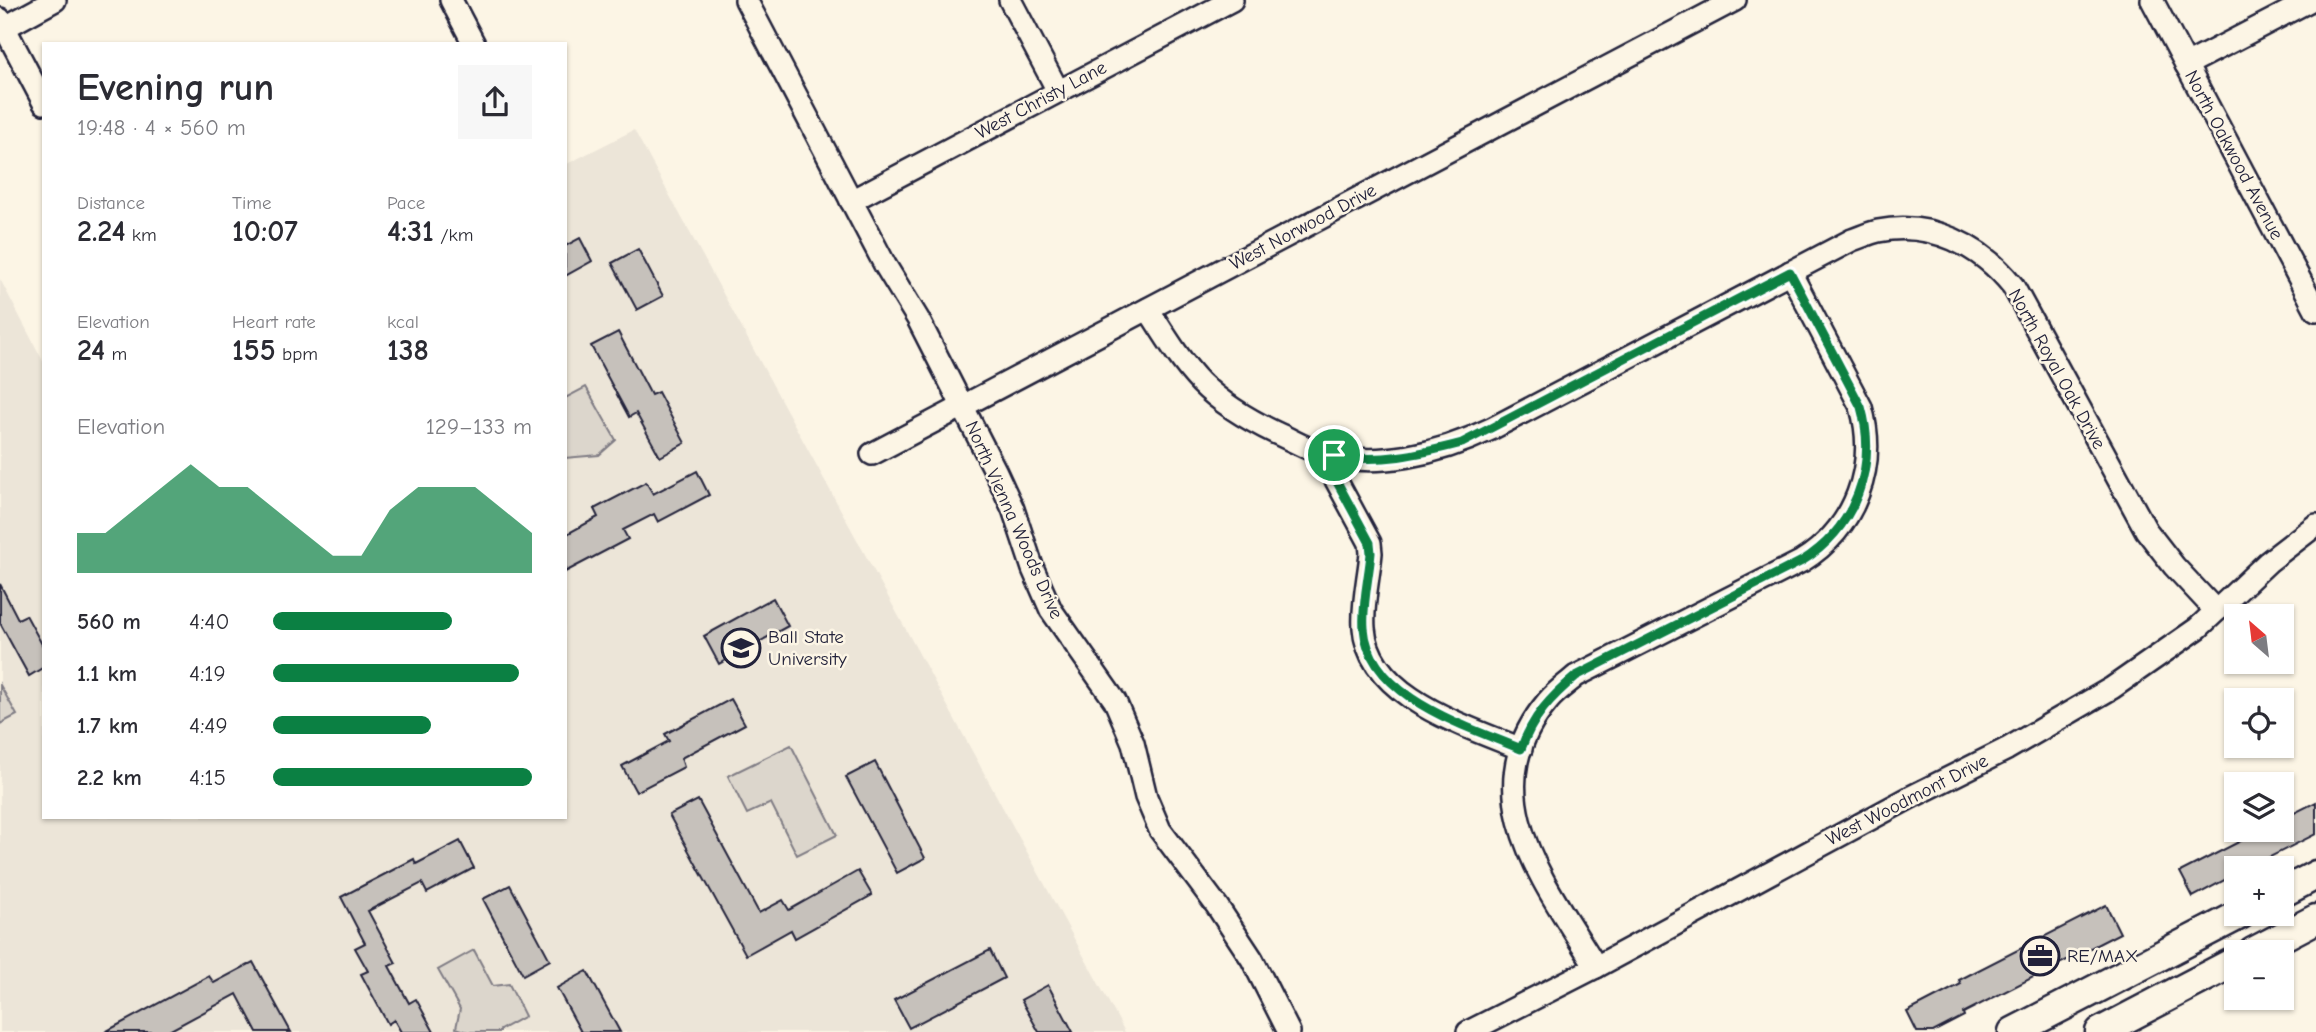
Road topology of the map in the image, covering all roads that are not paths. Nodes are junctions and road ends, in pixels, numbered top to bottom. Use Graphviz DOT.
graph roads {
  1 [pos="55,0"];
  2 [pos="451,0"];
  3 [pos="746,0"];
  4 [pos="1010,0"];
  5 [pos="1232,0"];
  6 [pos="1735,0"];
  7 [pos="2152,0"];
  8 [pos="2311,0"];
  9 [pos="1,25"];
  10 [pos="473,42"];
  11 [pos="2186,65"];
  12 [pos="1058,92"];
  13 [pos="42,99"];
  14 [pos="851,201"];
  15 [pos="1790,272"];
  16 [pos="1148,309"];
  17 [pos="2316,310"];
  18 [pos="962,407"];
  19 [pos="872,454"];
  20 [pos="1334,455"];
  21 [pos="2316,525"];
  22 [pos="2216,611"];
  23 [pos="1521,749"];
  24 [pos="2316,875"];
  25 [pos="2294,887"];
  26 [pos="2316,919"];
  27 [pos="2224,923"];
  28 [pos="2276,940"];
  29 [pos="1596,967"];
  30 [pos="2224,967"];
  31 [pos="1289,1032"];
  32 [pos="1468,1032"];
  33 [pos="2013,1032"];
  34 [pos="2100,1032"];
  1 -- 9 [label="street"];
  2 -- 10 [label="street"];
  3 -- 14 [label="street, North Vienna Woods Drive"];
  4 -- 12 [label="street"];
  5 -- 12 [label="street, West Christy Lane"];
  6 -- 16 [label="street, West Norwood Drive"];
  7 -- 11 [label="street, North Oakwood Avenue"];
  8 -- 11 [label="street"];
  9 -- 13 [label="street"];
  11 -- 17 [label="street, North Oakwood Avenue"];
  12 -- 14 [label="street, West Christy Lane"];
  14 -- 18 [label="street, North Vienna Woods Drive"];
  15 -- 20 [label="street, North Royal Oak Drive"];
  15 -- 22 [label="street, North Royal Oak Drive"];
  15 -- 23 [label="street"];
  16 -- 18 [label="street, West Norwood Drive"];
  16 -- 20 [label="street, North Royal Oak Drive"];
  18 -- 19 [label="street, West Norwood Drive"];
  18 -- 31 [label="street, North Vienna Woods Drive"];
  20 -- 23 [label="street"];
  21 -- 22 [label="street, West Woodmont Drive"];
  22 -- 29 [label="street, West Woodmont Drive"];
  23 -- 29 [label="street"];
  24 -- 25 [label="main road"];
  26 -- 28 [label="main road"];
  27 -- 33 [label="main road"];
  29 -- 32 [label="street, West Woodmont Drive"];
  30 -- 34 [label="main road"];
}
